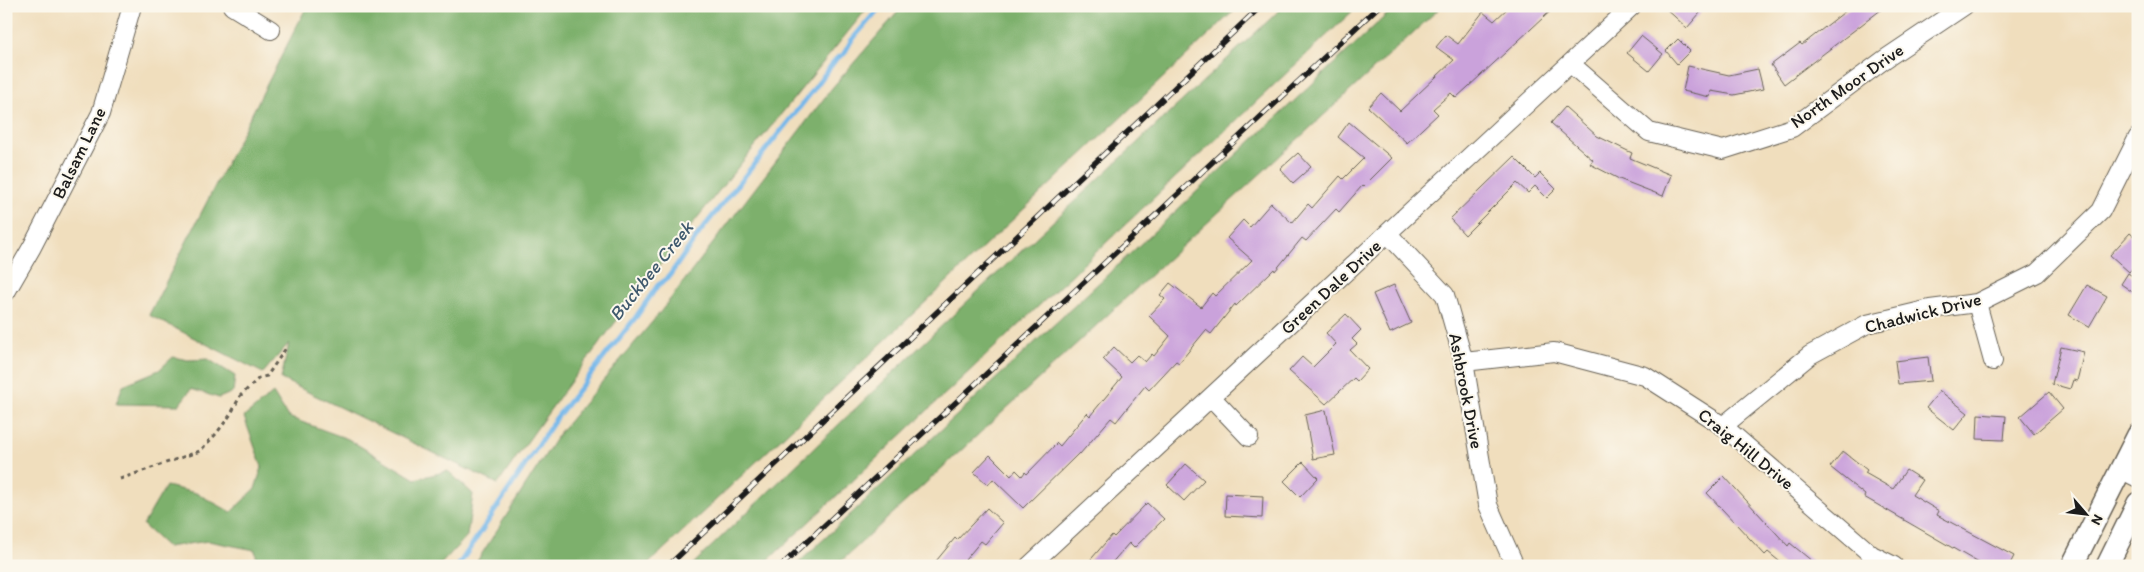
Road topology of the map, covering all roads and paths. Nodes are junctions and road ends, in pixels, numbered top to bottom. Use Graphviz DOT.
graph roads {
  1 [pos="132,6"];
  2 [pos="232,6"];
  3 [pos="1632,6"];
  4 [pos="1964,6"];
  5 [pos="271,30"];
  6 [pos="1570,64"];
  7 [pos="2138,138"];
  8 [pos="1388,234"];
  9 [pos="6,292"];
  10 [pos="1977,303"];
  11 [pos="286,348"];
  12 [pos="1993,361"];
  13 [pos="1464,362"];
  14 [pos="1212,397"];
  15 [pos="1723,426"];
  16 [pos="2138,435"];
  17 [pos="1249,437"];
  18 [pos="2129,473"];
  19 [pos="120,479"];
  20 [pos="2138,503"];
  21 [pos="1029,566"];
  22 [pos="1515,566"];
  23 [pos="1894,566"];
  24 [pos="2072,566"];
  25 [pos="2106,566"];
  1 -- 9 [label="street, Balsam Lane"];
  2 -- 5 [label="street"];
  3 -- 6 [label="street, Green Dale Drive"];
  4 -- 6 [label="street, North Moor Drive"];
  6 -- 8 [label="street, Green Dale Drive"];
  7 -- 10 [label="street, Chadwick Drive"];
  8 -- 13 [label="street, Ashbrook Drive"];
  8 -- 14 [label="street, Green Dale Drive"];
  10 -- 12 [label="street"];
  10 -- 15 [label="street, Chadwick Drive"];
  11 -- 19 [label="path"];
  13 -- 15 [label="street, Craig Hill Drive"];
  13 -- 22 [label="street, Ashbrook Drive"];
  14 -- 17 [label="street"];
  14 -- 21 [label="street, Green Dale Drive"];
  15 -- 23 [label="street, Craig Hill Drive"];
  16 -- 18 [label="main road"];
  18 -- 24 [label="main road"];
  20 -- 25 [label="main road"];
}
